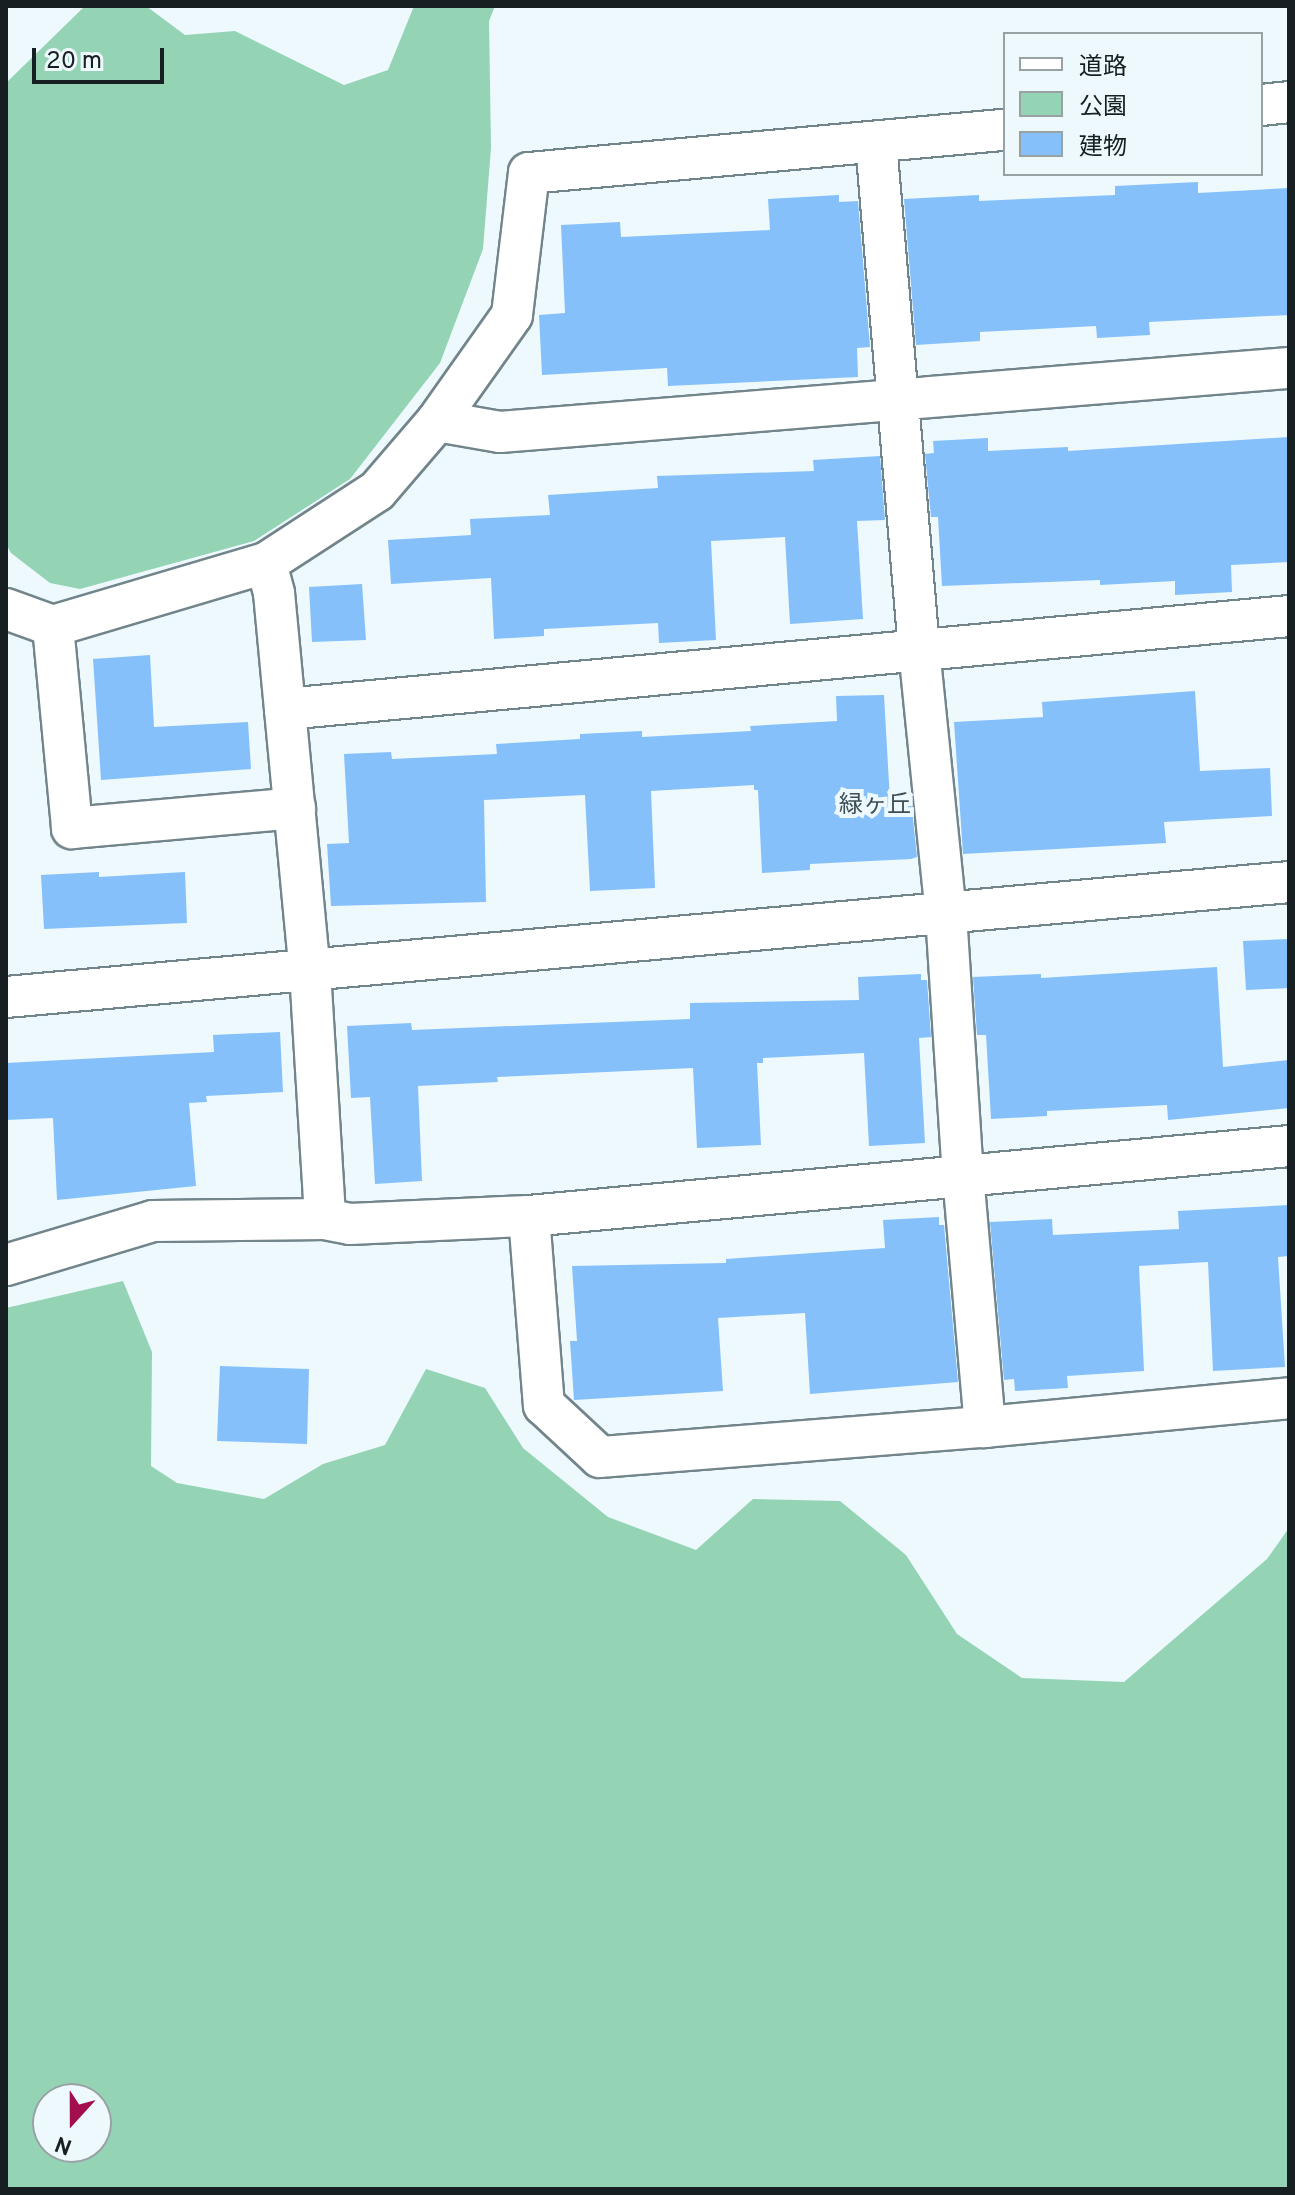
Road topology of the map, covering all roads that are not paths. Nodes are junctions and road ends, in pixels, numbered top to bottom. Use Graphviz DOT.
graph roads {
  1 [pos="1289,102"];
  2 [pos="1263,105"];
  3 [pos="1003,130"];
  4 [pos="876,143"];
  5 [pos="1289,368"];
  6 [pos="898,401"];
  7 [pos="437,421"];
  8 [pos="266,563"];
  9 [pos="6,609"];
  10 [pos="1289,616"];
  11 [pos="53,626"];
  12 [pos="919,649"];
  13 [pos="285,709"];
  14 [pos="295,808"];
  15 [pos="1289,882"];
  16 [pos="946,914"];
  17 [pos="310,971"];
  18 [pos="6,997"];
  19 [pos="1289,1146"];
  20 [pos="963,1175"];
  21 [pos="529,1216"];
  22 [pos="325,1219"];
  23 [pos="6,1265"];
  24 [pos="1289,1398"];
  25 [pos="985,1427"];
  1 -- 2 [label="street"];
  3 -- 4 [label="street"];
  4 -- 6 [label="street"];
  4 -- 7 [label="street"];
  5 -- 6 [label="street"];
  6 -- 7 [label="street"];
  6 -- 12 [label="street"];
  7 -- 8 [label="street"];
  8 -- 11 [label="street"];
  8 -- 13 [label="street"];
  9 -- 11 [label="street"];
  10 -- 12 [label="street"];
  11 -- 14 [label="street"];
  12 -- 13 [label="street"];
  12 -- 16 [label="street"];
  13 -- 14 [label="street"];
  14 -- 17 [label="street"];
  15 -- 16 [label="street"];
  16 -- 17 [label="street"];
  16 -- 20 [label="street"];
  17 -- 18 [label="street"];
  17 -- 22 [label="street"];
  19 -- 20 [label="street"];
  20 -- 21 [label="street"];
  20 -- 25 [label="street"];
  21 -- 22 [label="street"];
  21 -- 25 [label="street"];
  22 -- 23 [label="street"];
  24 -- 25 [label="street"];
}
